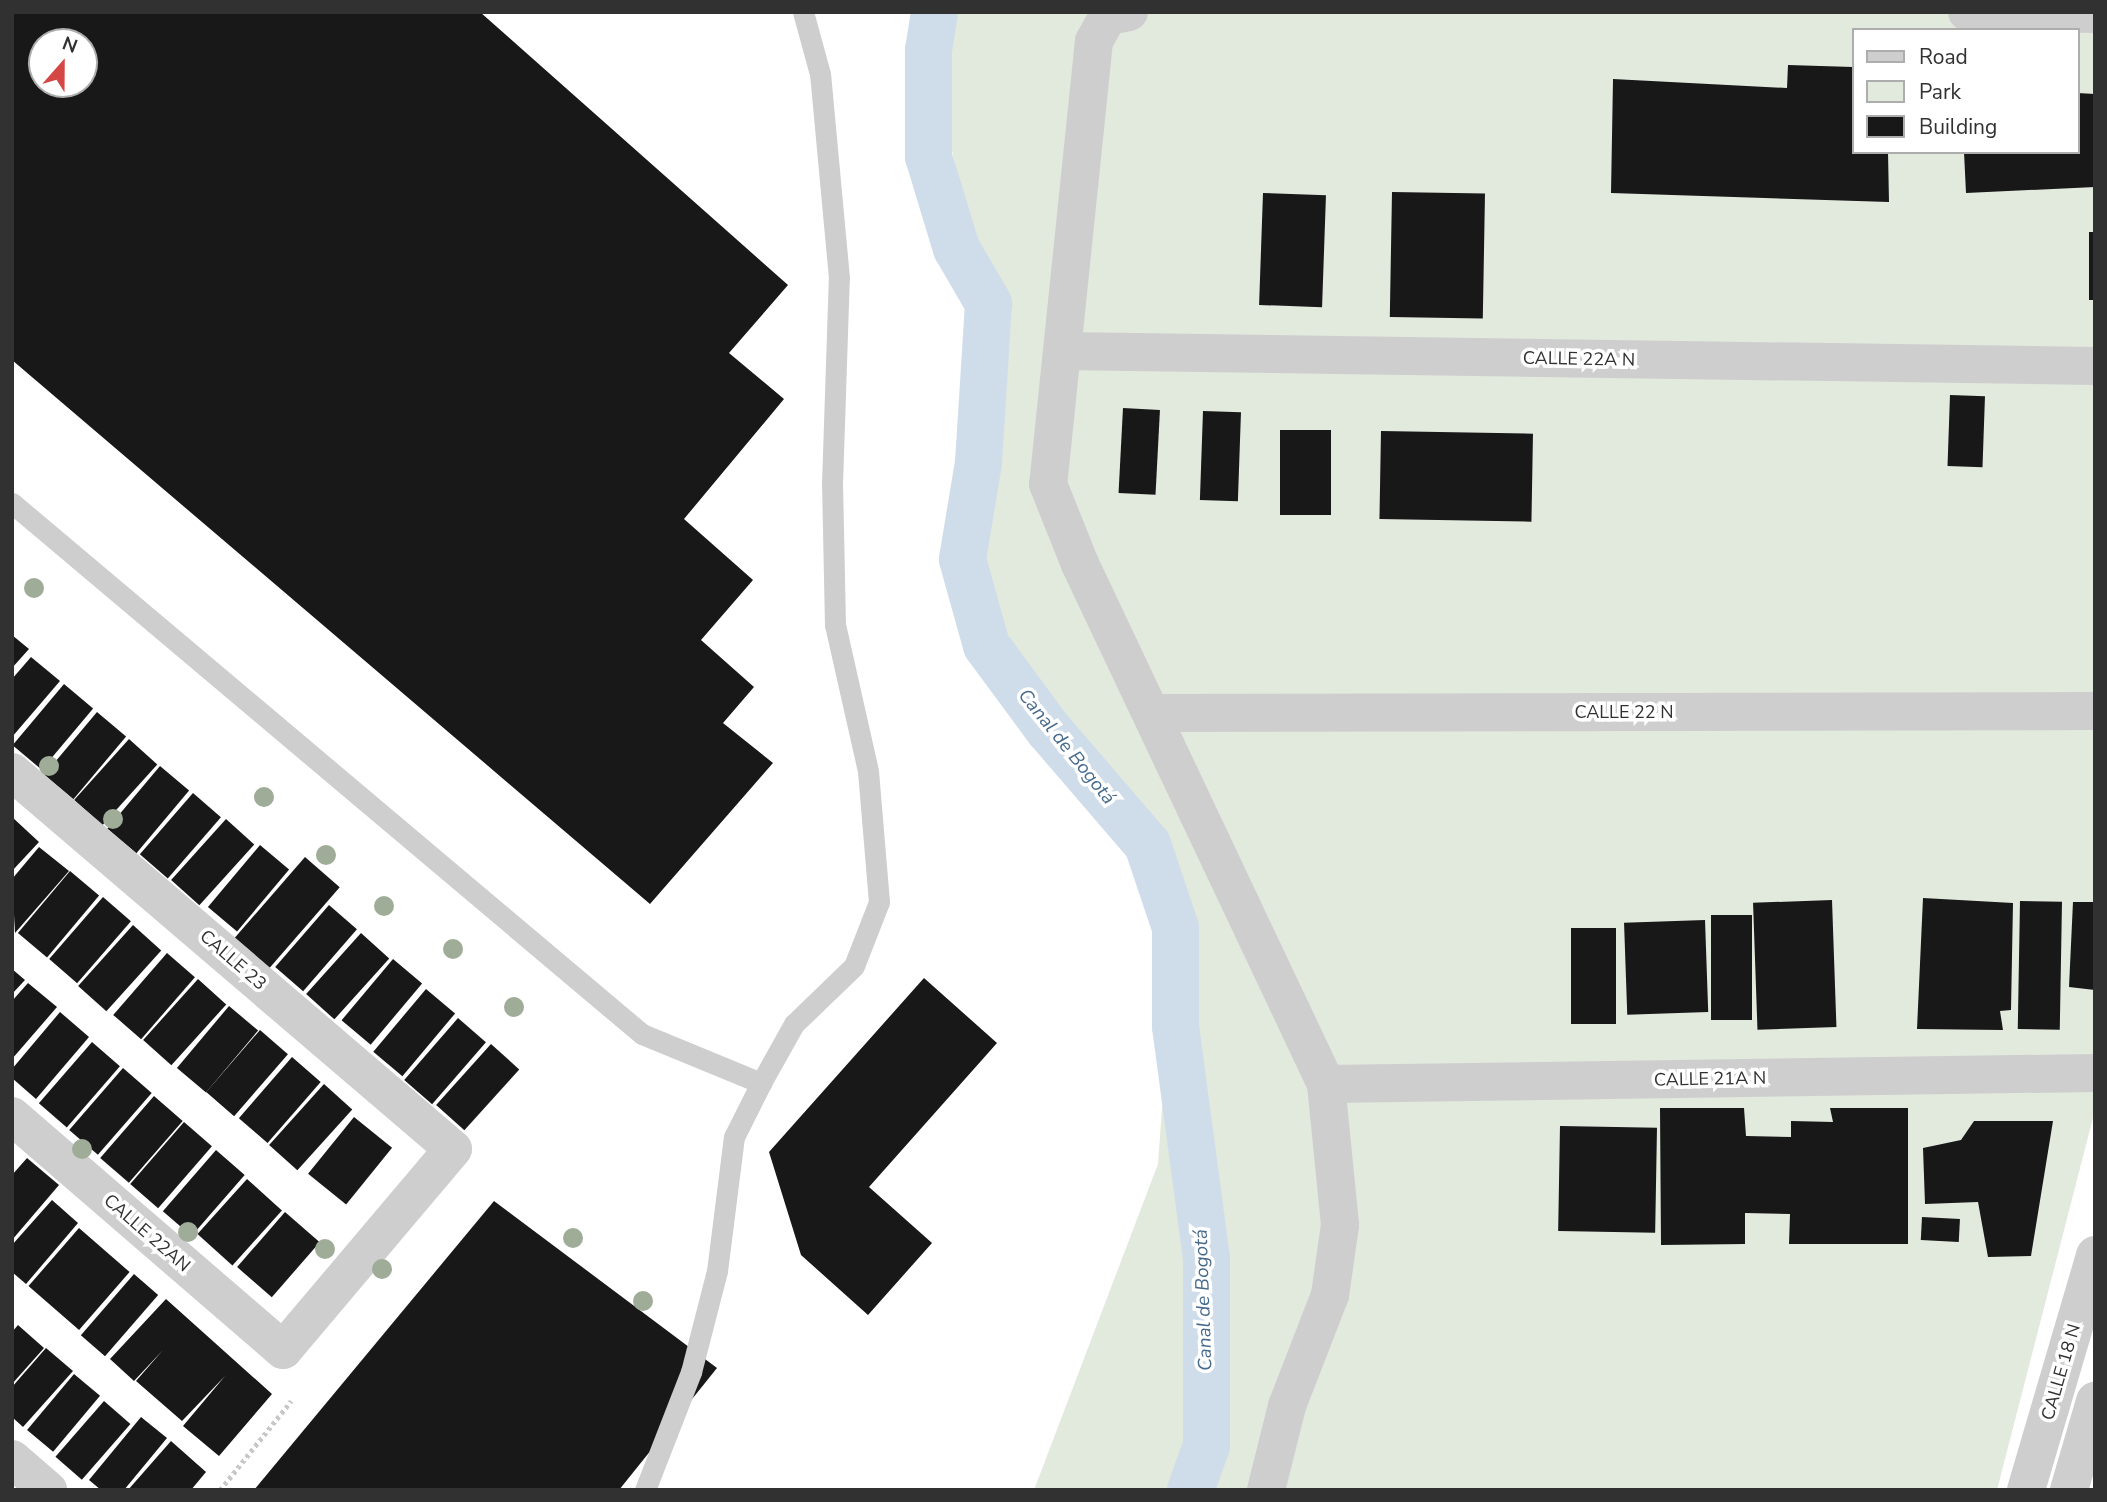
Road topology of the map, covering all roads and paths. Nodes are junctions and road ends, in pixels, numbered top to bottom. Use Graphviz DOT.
graph roads {
  1 [pos="803,12"];
  2 [pos="1129,12"];
  3 [pos="1967,12"];
  4 [pos="2095,15"];
  5 [pos="1063,351"];
  6 [pos="2095,366"];
  7 [pos="12,503"];
  8 [pos="2095,710"];
  9 [pos="1153,713"];
  10 [pos="12,772"];
  11 [pos="2095,1073"];
  12 [pos="761,1083"];
  13 [pos="1326,1084"];
  14 [pos="12,1116"];
  15 [pos="2095,1255"];
  16 [pos="283,1350"];
  17 [pos="291,1401"];
  18 [pos="2093,1411"];
  19 [pos="2048,1415"];
  20 [pos="12,1459"];
  21 [pos="48,1490"];
  22 [pos="220,1490"];
  23 [pos="645,1490"];
  24 [pos="1266,1490"];
  25 [pos="2026,1490"];
  26 [pos="2069,1490"];
  1 -- 12 [label="lane"];
  2 -- 5 [label="street"];
  3 -- 4 [label="street"];
  5 -- 6 [label="street, CALLE 22A N"];
  5 -- 9 [label="street"];
  7 -- 12 [label="lane"];
  8 -- 9 [label="street, CALLE 22 N"];
  9 -- 13 [label="street"];
  10 -- 16 [label="street, CALLE 23"];
  11 -- 13 [label="street, CALLE 21A N"];
  12 -- 23 [label="lane"];
  13 -- 24 [label="street"];
  14 -- 16 [label="street, CALLE 22AN"];
  15 -- 19 [label="street, CALLE 18 N"];
  17 -- 22 [label="path"];
  18 -- 19 [label="street"];
  18 -- 26 [label="street"];
  19 -- 25 [label="street, CALLE 18 N"];
  20 -- 21 [label="street"];
}
